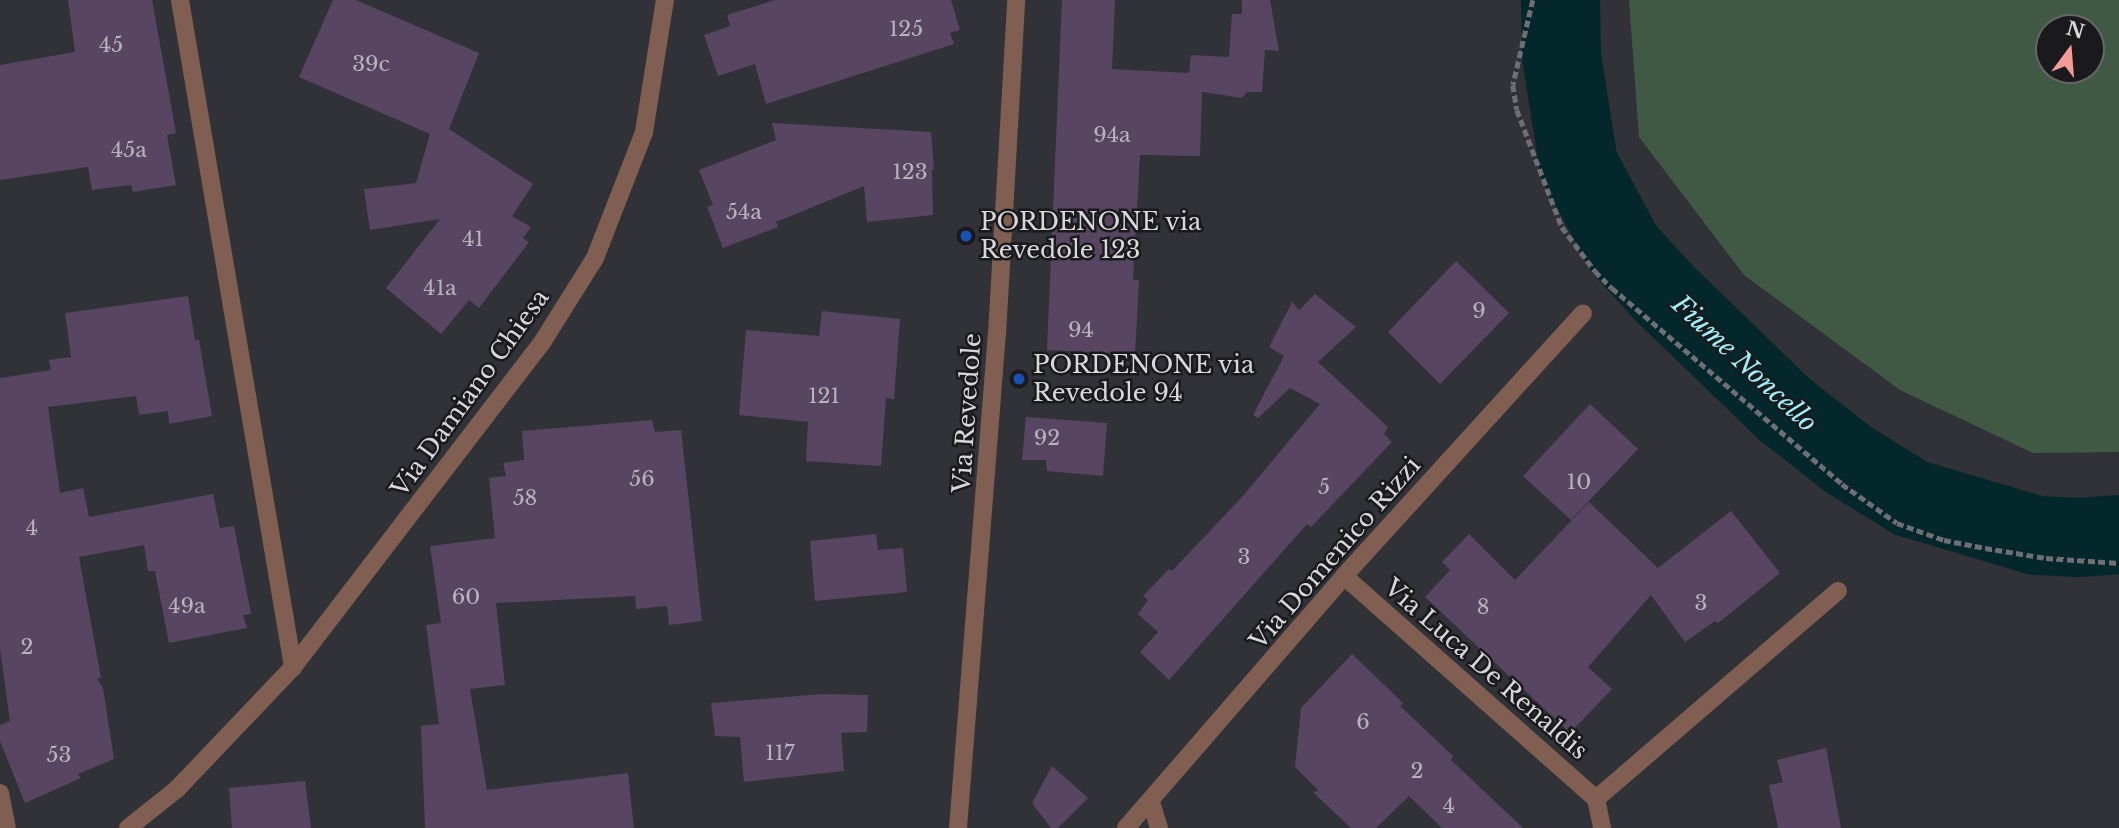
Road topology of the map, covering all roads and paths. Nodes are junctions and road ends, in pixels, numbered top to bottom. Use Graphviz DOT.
graph roads {
  1 [pos="180,0"];
  2 [pos="665,0"];
  3 [pos="1016,0"];
  4 [pos="1533,0"];
  5 [pos="1583,313"];
  6 [pos="2119,563"];
  7 [pos="1344,576"];
  8 [pos="1838,591"];
  9 [pos="293,667"];
  10 [pos="0,793"];
  11 [pos="1596,799"];
  12 [pos="1150,802"];
  13 [pos="7,828"];
  14 [pos="128,828"];
  15 [pos="958,828"];
  16 [pos="1126,828"];
  17 [pos="1159,828"];
  18 [pos="1602,828"];
  1 -- 9 [label="street"];
  2 -- 9 [label="street, Via Damiano Chiesa"];
  3 -- 15 [label="street, Via Revedole"];
  4 -- 6 [label="path"];
  5 -- 7 [label="street, Via Domenico Rizzi"];
  7 -- 11 [label="street, Via Luca De Renaldis"];
  7 -- 12 [label="street, Via Domenico Rizzi"];
  8 -- 11 [label="street"];
  9 -- 14 [label="street, Via Damiano Chiesa"];
  10 -- 13 [label="street"];
  11 -- 18 [label="street"];
  12 -- 16 [label="street, Via Domenico Rizzi"];
  12 -- 17 [label="street"];
}
